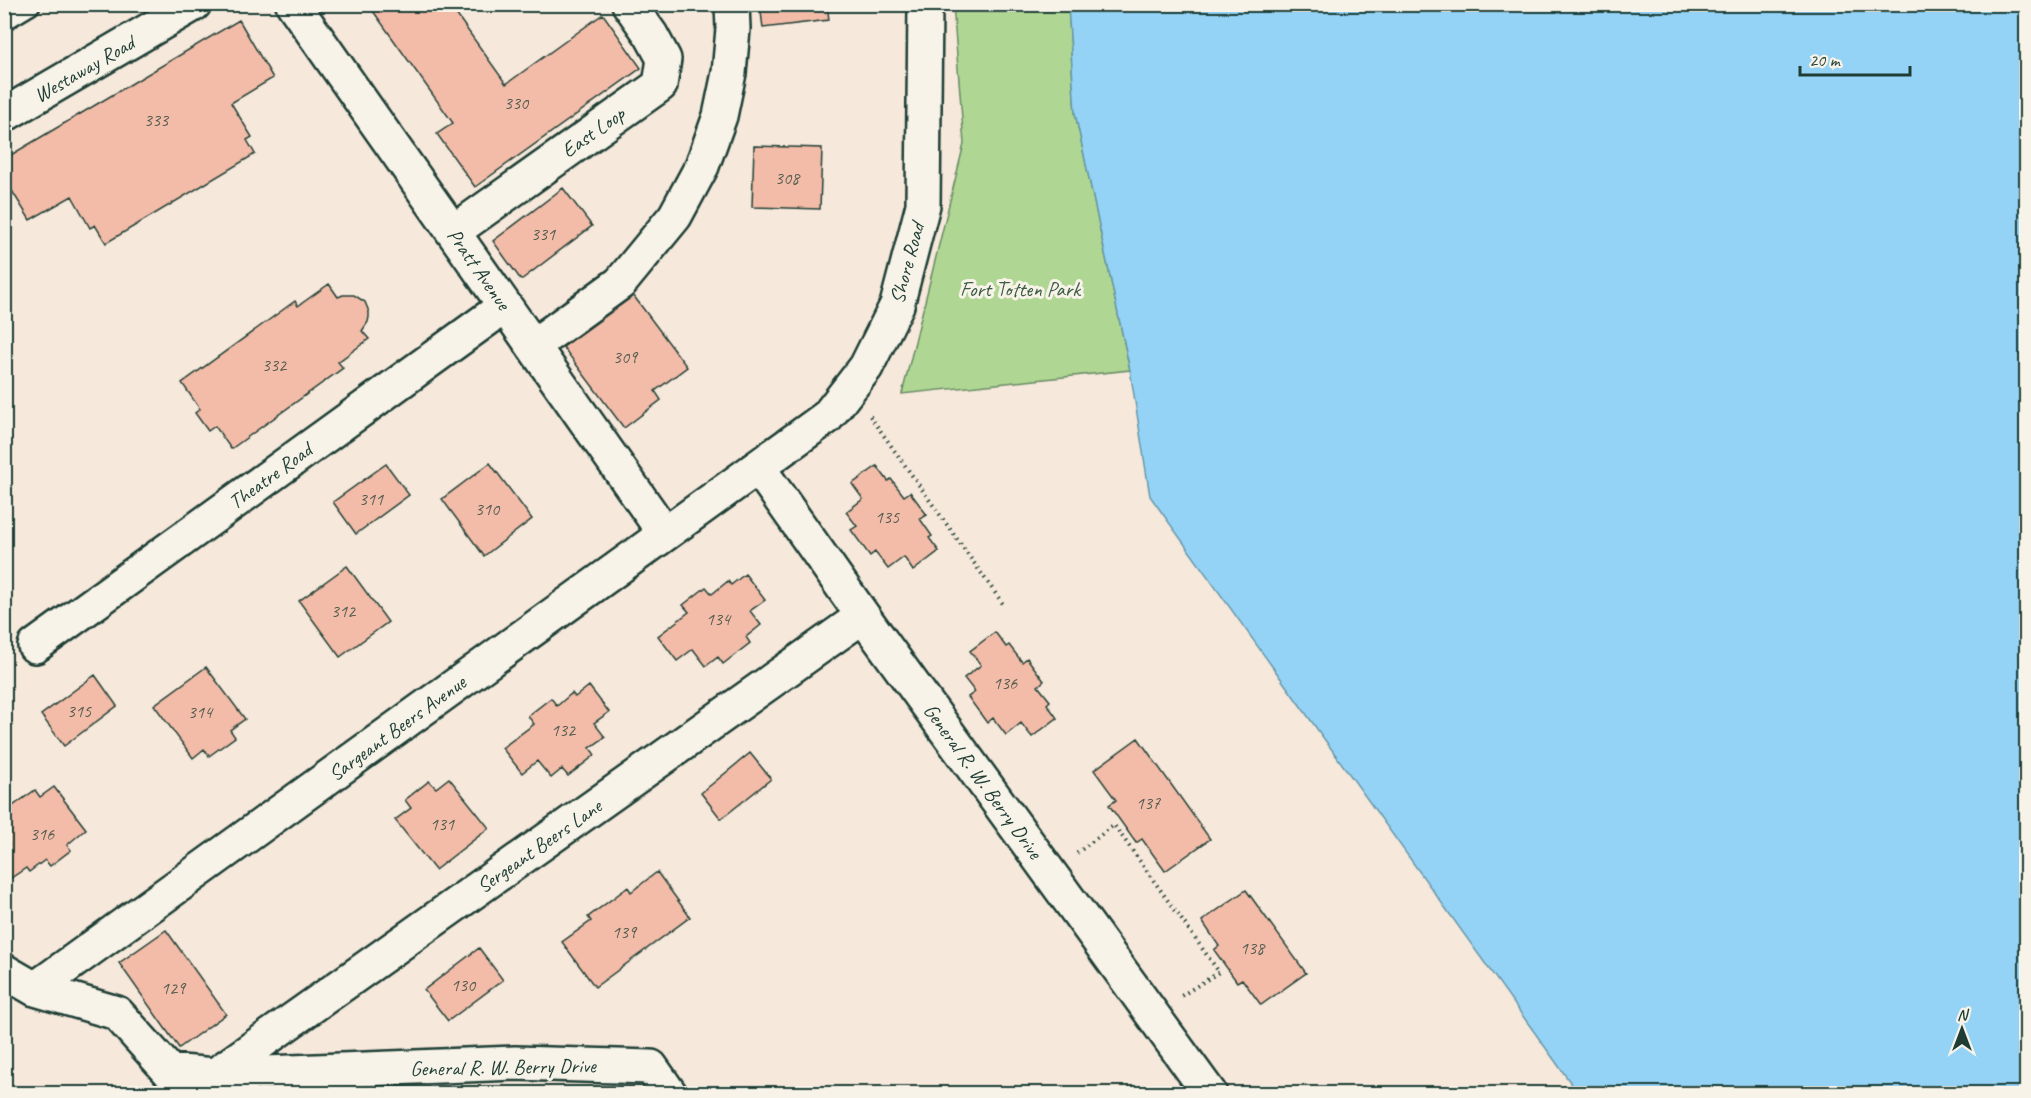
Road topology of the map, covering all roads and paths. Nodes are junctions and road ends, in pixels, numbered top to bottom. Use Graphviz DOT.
graph roads {
  1 [pos="28,4"];
  2 [pos="194,4"];
  3 [pos="293,4"];
  4 [pos="629,4"];
  5 [pos="732,4"];
  6 [pos="925,4"];
  7 [pos="4,19"];
  8 [pos="7,109"];
  9 [pos="453,232"];
  10 [pos="505,306"];
  11 [pos="533,346"];
  12 [pos="866,410"];
  13 [pos="758,467"];
  14 [pos="665,534"];
  15 [pos="1004,604"];
  16 [pos="863,616"];
  17 [pos="35,646"];
  18 [pos="1071,857"];
  19 [pos="4,971"];
  20 [pos="35,989"];
  21 [pos="1175,999"];
  22 [pos="215,1076"];
  23 [pos="670,1094"];
  24 [pos="1210,1094"];
  1 -- 7 [label="lane"];
  2 -- 8 [label="street, Westaway Road"];
  3 -- 9 [label="street, Pratt Avenue"];
  4 -- 9 [label="street, East Loop"];
  5 -- 11 [label="street"];
  6 -- 13 [label="street, Shore Road"];
  9 -- 10 [label="street, Pratt Avenue"];
  10 -- 11 [label="street, Pratt Avenue"];
  10 -- 17 [label="street, Theatre Road"];
  11 -- 14 [label="street, Pratt Avenue"];
  12 -- 15 [label="path"];
  13 -- 14 [label="street, Sargeant Beers Avenue"];
  13 -- 16 [label="street, General R. W. Berry Drive"];
  14 -- 20 [label="street, Sargeant Beers Avenue"];
  16 -- 22 [label="street, Sergeant Beers Lane"];
  16 -- 24 [label="street, General R. W. Berry Drive"];
  18 -- 21 [label="path"];
  19 -- 20 [label="street"];
  20 -- 22 [label="street"];
  22 -- 23 [label="street, General R. W. Berry Drive"];
}
